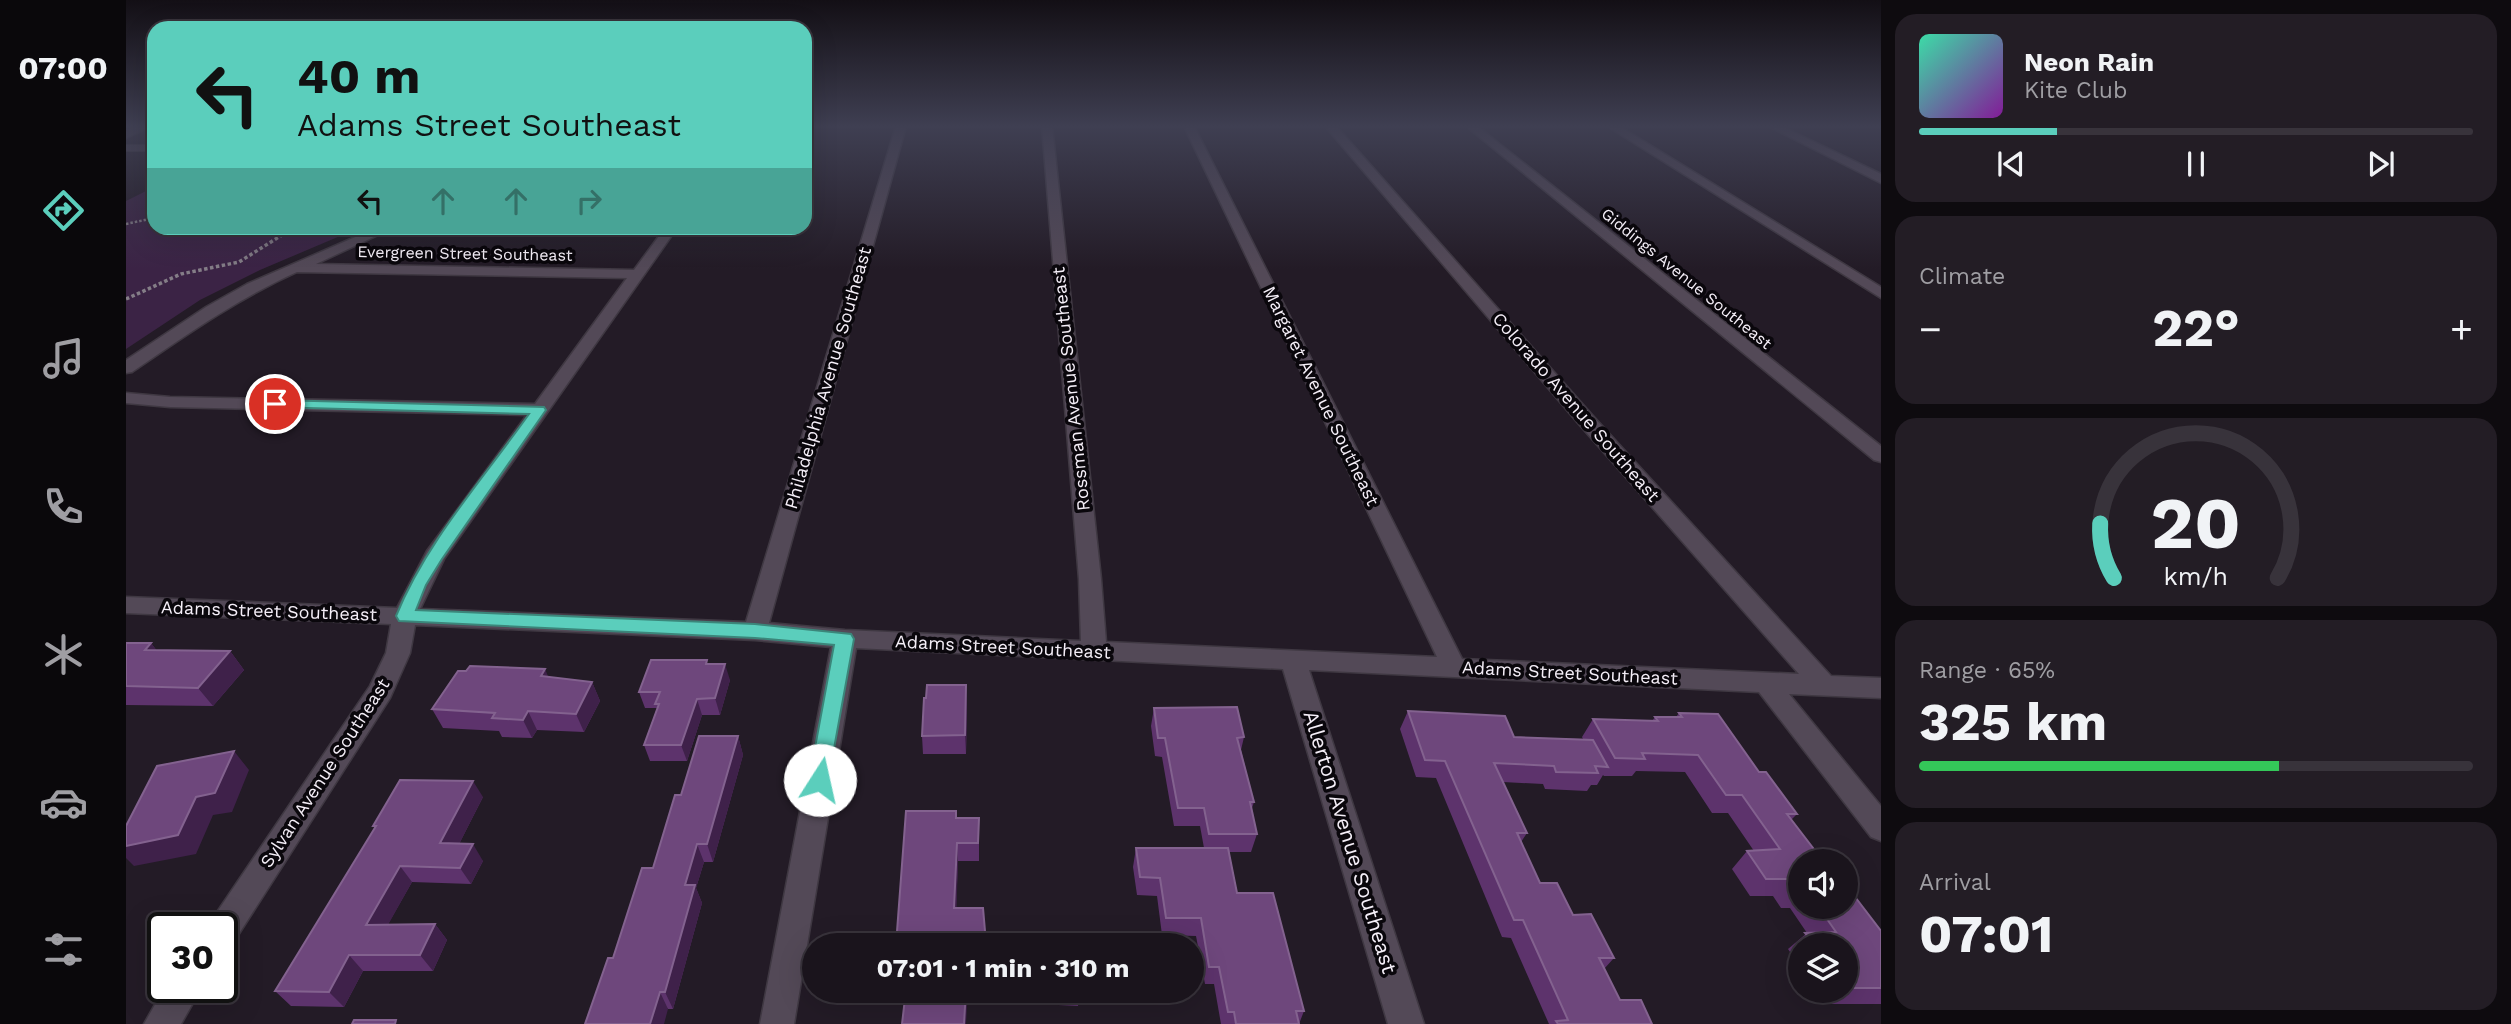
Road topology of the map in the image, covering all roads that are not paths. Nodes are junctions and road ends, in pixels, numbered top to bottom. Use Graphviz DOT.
graph roads {
  1 [pos="887,174"];
  2 [pos="1052,174"];
  3 [pos="1212,174"];
  4 [pos="1372,174"];
  5 [pos="1530,174"];
  6 [pos="1689,174"];
  7 [pos="370,235"];
  8 [pos="666,235"];
  9 [pos="292,268"];
  10 [pos="638,274"];
  11 [pos="1881,293"];
  12 [pos="126,368"];
  13 [pos="126,398"];
  14 [pos="539,410"];
  15 [pos="1881,456"];
  16 [pos="126,605"];
  17 [pos="405,616"];
  18 [pos="755,631"];
  19 [pos="845,639"];
  20 [pos="1094,652"];
  21 [pos="1293,660"];
  22 [pos="1454,667"];
  23 [pos="1766,683"];
  24 [pos="1824,685"];
  25 [pos="1881,688"];
  26 [pos="1881,828"];
  27 [pos="235,912"];
  28 [pos="175,1003"];
  29 [pos="161,1024"];
  30 [pos="777,1024"];
  31 [pos="1406,1024"];
  1 -- 18 [label="street, Philadelphia Avenue Southeast"];
  2 -- 20 [label="street, Rossman Avenue Southeast"];
  3 -- 22 [label="street, Margaret Avenue Southeast"];
  4 -- 24 [label="street, Colorado Avenue Southeast"];
  5 -- 15 [label="street, Giddings Avenue Southeast"];
  6 -- 11 [label="street"];
  7 -- 9 [label="street"];
  8 -- 10 [label="street, Sylvan Avenue Southeast"];
  9 -- 10 [label="street, Evergreen Street Southeast"];
  9 -- 12 [label="street"];
  10 -- 14 [label="street, Sylvan Avenue Southeast"];
  13 -- 14 [label="street"];
  14 -- 17 [label="street, Sylvan Avenue Southeast"];
  16 -- 17 [label="street, Adams Street Southeast"];
  17 -- 18 [label="street, Adams Street Southeast"];
  17 -- 27 [label="street, Sylvan Avenue Southeast"];
  18 -- 19 [label="street, Adams Street Southeast"];
  19 -- 20 [label="street, Adams Street Southeast"];
  19 -- 30 [label="street"];
  20 -- 21 [label="street, Adams Street Southeast"];
  21 -- 22 [label="street, Adams Street Southeast"];
  21 -- 31 [label="street, Allerton Avenue Southeast"];
  22 -- 23 [label="street, Adams Street Southeast"];
  23 -- 24 [label="street, Adams Street Southeast"];
  23 -- 26 [label="street"];
  24 -- 25 [label="street, Adams Street Southeast"];
  28 -- 29 [label="street"];
}
